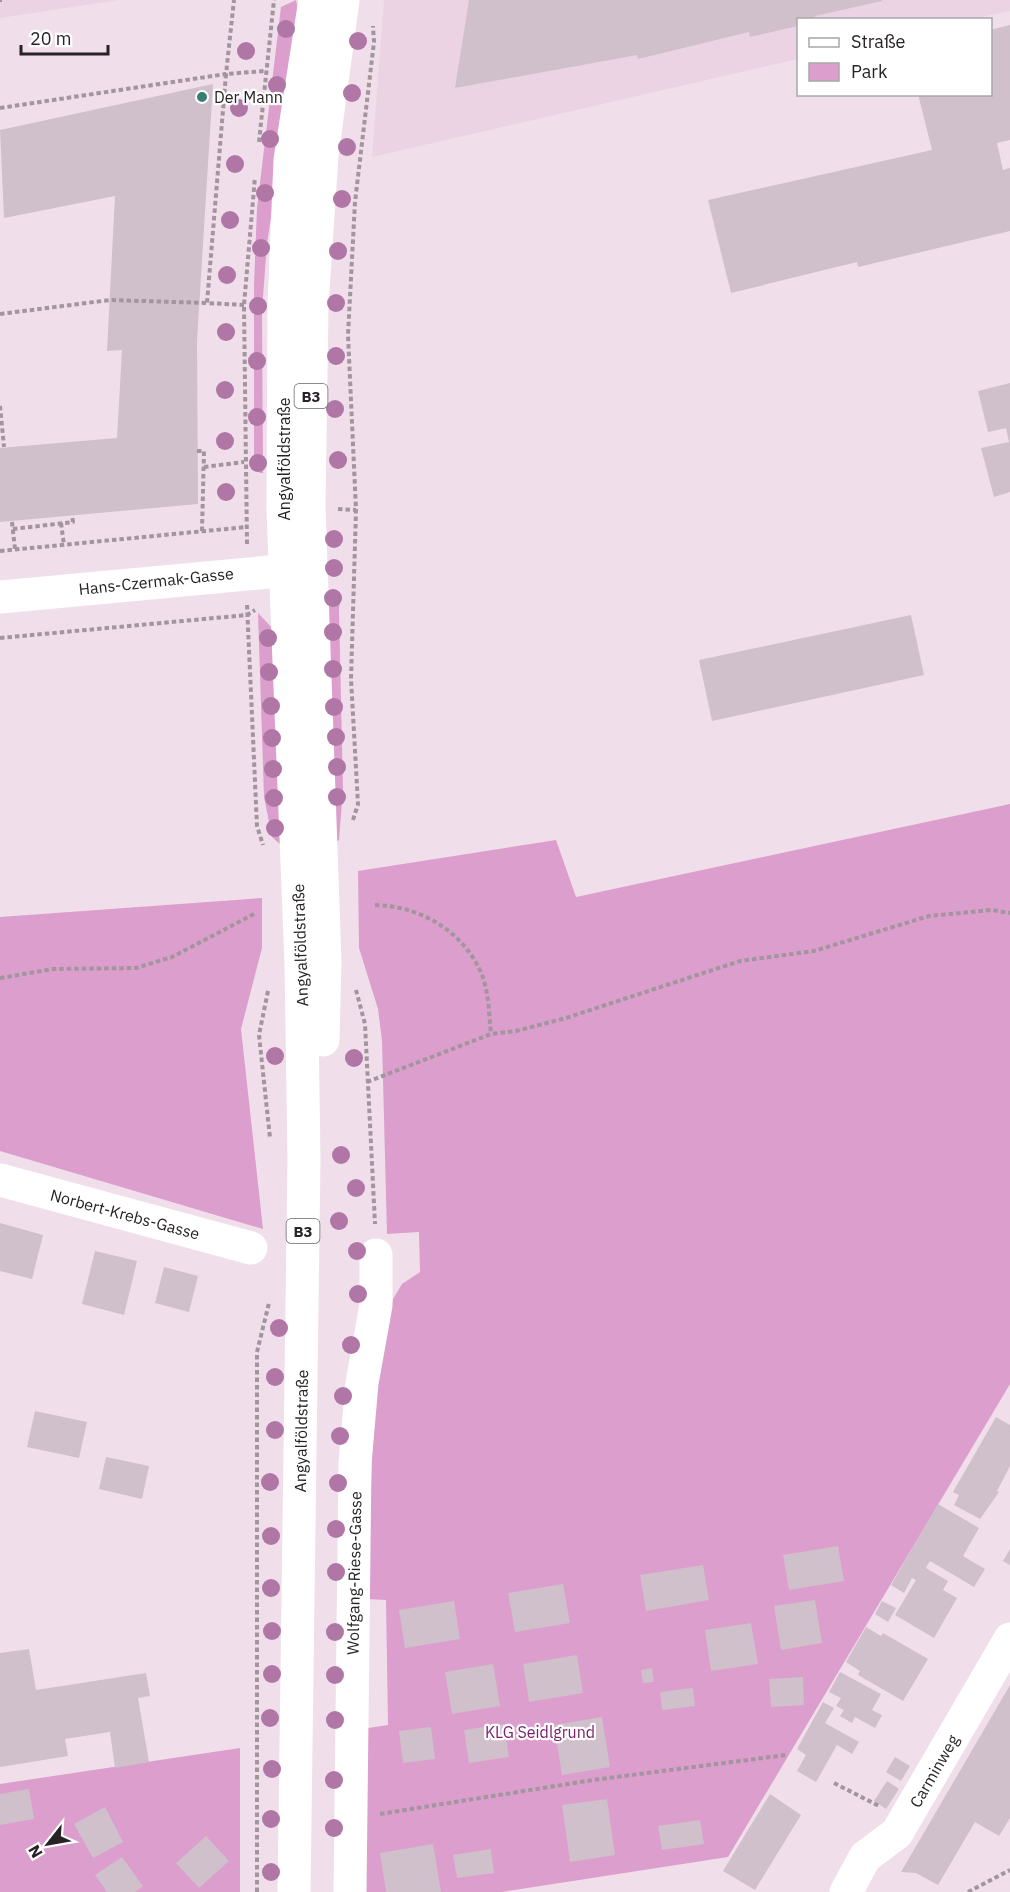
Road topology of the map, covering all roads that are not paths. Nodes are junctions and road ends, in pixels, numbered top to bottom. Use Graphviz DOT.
graph roads {
  1 [pos="315,0"];
  2 [pos="343,0"];
  3 [pos="299,569"];
  4 [pos="0,597"];
  5 [pos="0,1180"];
  6 [pos="251,1248"];
  7 [pos="376,1255"];
  8 [pos="1010,1640"];
  9 [pos="294,1892"];
  10 [pos="312,1892"];
  11 [pos="350,1892"];
  12 [pos="846,1892"];
  1 -- 3 [label="main road, Angyalföldstraße / B3"];
  2 -- 3 [label="main road, Angyalföldstraße / B3"];
  3 -- 4 [label="main road, Hans-Czermak-Gasse"];
  3 -- 9 [label="main road, Angyalföldstraße / B3"];
  3 -- 10 [label="main road, Angyalföldstraße / B3"];
  5 -- 6 [label="main road, Norbert-Krebs-Gasse"];
  7 -- 11 [label="main road, Wolfgang-Riese-Gasse"];
  8 -- 12 [label="main road, Carminweg"];
}
